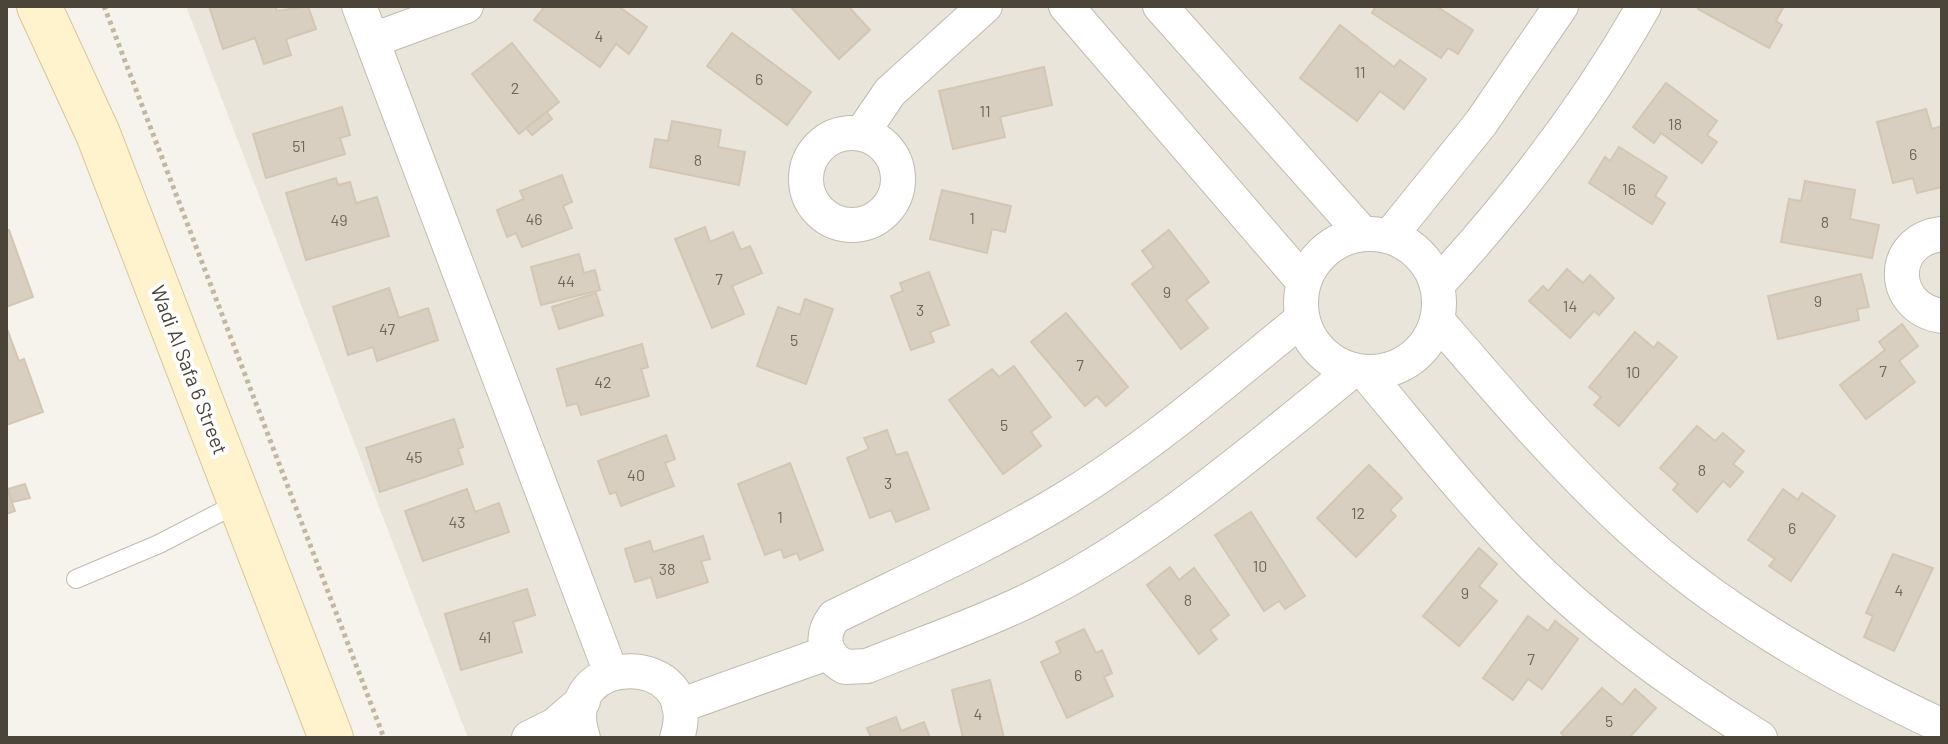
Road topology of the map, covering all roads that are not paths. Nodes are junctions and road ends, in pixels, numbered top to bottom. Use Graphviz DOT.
graph roads {
  1 [pos="39,6"];
  2 [pos="359,6"];
  3 [pos="466,6"];
  4 [pos="985,6"];
  5 [pos="1066,6"];
  6 [pos="1160,6"];
  7 [pos="1561,6"];
  8 [pos="1644,6"];
  9 [pos="373,40"];
  10 [pos="862,133"];
  11 [pos="1376,234"];
  12 [pos="1942,234"];
  13 [pos="1303,281"];
  14 [pos="1437,285"];
  15 [pos="1942,316"];
  16 [pos="1302,319"];
  17 [pos="1437,320"];
  18 [pos="1359,371"];
  19 [pos="240,502"];
  20 [pos="76,579"];
  21 [pos="827,653"];
  22 [pos="611,673"];
  23 [pos="583,701"];
  24 [pos="678,722"];
  25 [pos="1942,726"];
  26 [pos="331,738"];
  27 [pos="529,738"];
  28 [pos="583,738"];
  29 [pos="1760,738"];
  1 -- 19 [label="main road, Wadi Al Safa 6 Street"];
  2 -- 9 [label="street"];
  3 -- 9 [label="street"];
  4 -- 10 [label="street"];
  5 -- 13 [label="street"];
  6 -- 11 [label="street"];
  7 -- 11 [label="street"];
  8 -- 14 [label="street"];
  9 -- 22 [label="street"];
  11 -- 13 [label="street"];
  11 -- 14 [label="street"];
  12 -- 15 [label="street"];
  13 -- 16 [label="street"];
  14 -- 17 [label="street"];
  16 -- 18 [label="street"];
  16 -- 21 [label="street"];
  17 -- 18 [label="street"];
  17 -- 25 [label="street"];
  18 -- 21 [label="street"];
  18 -- 29 [label="street"];
  19 -- 20 [label="lane"];
  19 -- 26 [label="main road, Wadi Al Safa 6 Street"];
  21 -- 24 [label="street"];
  22 -- 23 [label="street"];
  22 -- 24 [label="street"];
  23 -- 27 [label="street"];
  23 -- 28 [label="street"];
}
